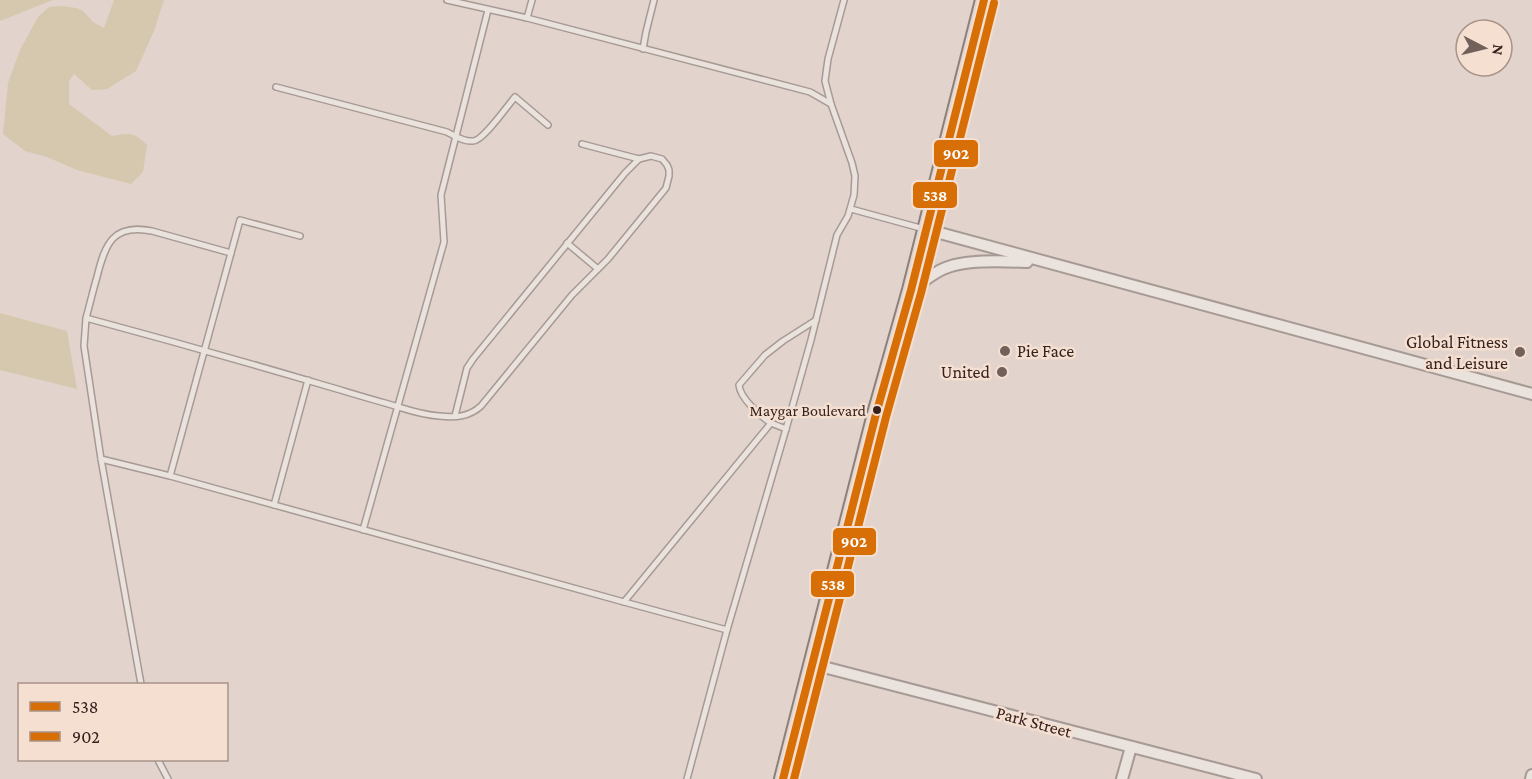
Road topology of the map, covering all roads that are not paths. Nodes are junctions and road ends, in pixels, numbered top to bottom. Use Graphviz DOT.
graph roads {
  1 [pos="447,0"];
  2 [pos="532,0"];
  3 [pos="654,0"];
  4 [pos="844,0"];
  5 [pos="984,0"];
  6 [pos="488,10"];
  7 [pos="527,18"];
  8 [pos="644,49"];
  9 [pos="276,87"];
  10 [pos="831,104"];
  11 [pos="548,125"];
  12 [pos="456,136"];
  13 [pos="582,144"];
  14 [pos="639,159"];
  15 [pos="851,209"];
  16 [pos="925,229"];
  17 [pos="300,236"];
  18 [pos="567,243"];
  19 [pos="231,253"];
  20 [pos="1045,262"];
  21 [pos="598,268"];
  22 [pos="911,290"];
  23 [pos="86,318"];
  24 [pos="816,320"];
  25 [pos="203,351"];
  26 [pos="308,380"];
  27 [pos="1532,394"];
  28 [pos="397,407"];
  29 [pos="455,416"];
  30 [pos="771,423"];
  31 [pos="786,429"];
  32 [pos="101,459"];
  33 [pos="170,476"];
  34 [pos="273,505"];
  35 [pos="363,530"];
  36 [pos="624,602"];
  37 [pos="727,630"];
  38 [pos="812,664"];
  39 [pos="141,683"];
  40 [pos="1131,747"];
  41 [pos="159,761"];
  42 [pos="168,779"];
  43 [pos="687,779"];
  44 [pos="783,779"];
  45 [pos="1122,779"];
  46 [pos="1256,779"];
  1 -- 6 [label="lane"];
  2 -- 7 [label="lane"];
  3 -- 8 [label="lane"];
  4 -- 10 [label="lane"];
  5 -- 16 [label="main road"];
  6 -- 7 [label="lane"];
  6 -- 12 [label="lane"];
  7 -- 8 [label="lane"];
  8 -- 10 [label="lane"];
  9 -- 12 [label="lane"];
  10 -- 15 [label="lane"];
  11 -- 12 [label="lane"];
  12 -- 28 [label="lane"];
  13 -- 14 [label="lane"];
  14 -- 18 [label="lane"];
  14 -- 21 [label="lane"];
  15 -- 16 [label="lane"];
  15 -- 24 [label="lane"];
  16 -- 20 [label="street"];
  16 -- 22 [label="main road"];
  17 -- 19 [label="lane"];
  18 -- 21 [label="lane"];
  18 -- 29 [label="lane"];
  19 -- 23 [label="lane"];
  19 -- 25 [label="lane"];
  20 -- 22 [label="street"];
  20 -- 27 [label="street"];
  21 -- 29 [label="lane"];
  22 -- 38 [label="main road"];
  23 -- 25 [label="lane"];
  23 -- 32 [label="lane"];
  24 -- 30 [label="lane"];
  24 -- 31 [label="lane"];
  25 -- 26 [label="lane"];
  25 -- 33 [label="lane"];
  26 -- 28 [label="lane"];
  26 -- 34 [label="lane"];
  28 -- 29 [label="lane"];
  28 -- 35 [label="lane"];
  30 -- 31 [label="lane"];
  30 -- 36 [label="lane"];
  31 -- 37 [label="lane"];
  32 -- 33 [label="lane"];
  32 -- 39 [label="lane"];
  33 -- 34 [label="lane"];
  34 -- 35 [label="lane"];
  35 -- 36 [label="lane"];
  36 -- 37 [label="lane"];
  37 -- 43 [label="lane"];
  38 -- 40 [label="street, Park Street"];
  38 -- 44 [label="main road"];
  40 -- 45 [label="street"];
  40 -- 46 [label="street, Park Street"];
  41 -- 42 [label="lane"];
}
